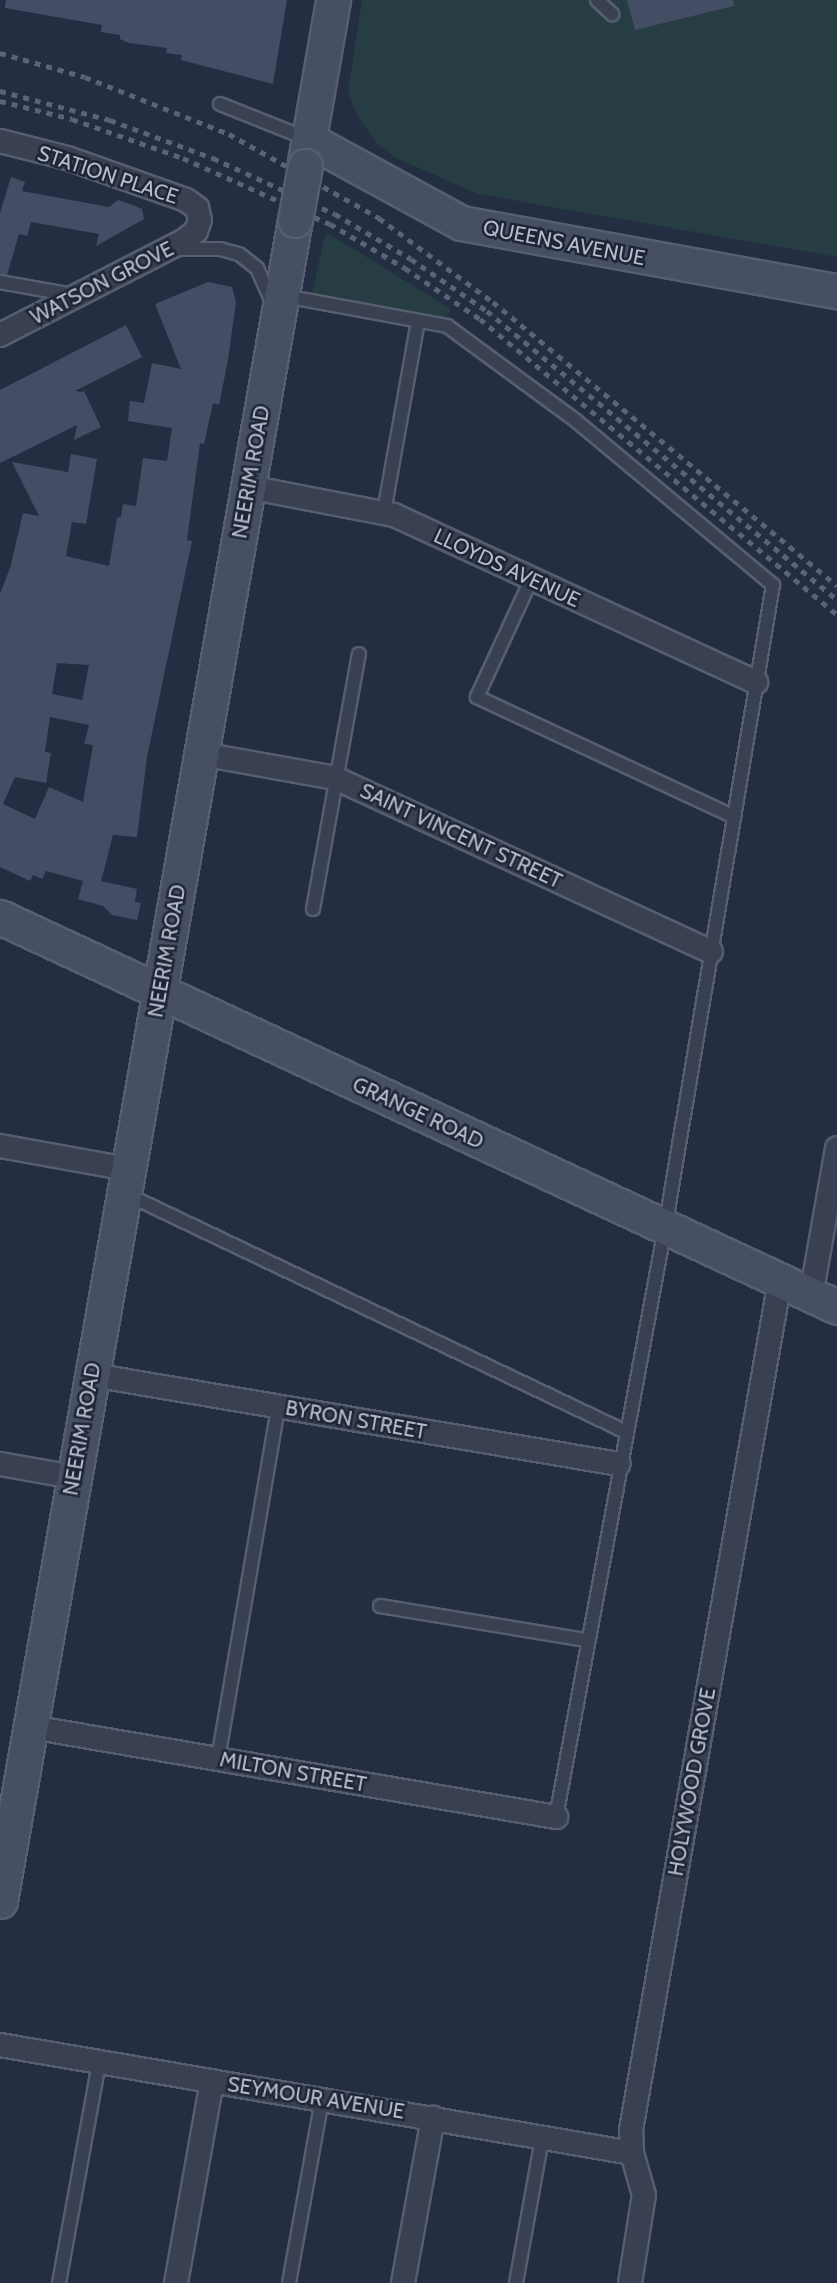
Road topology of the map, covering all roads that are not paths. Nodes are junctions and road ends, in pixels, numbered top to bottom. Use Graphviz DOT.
graph roads {
  1 [pos="333,0"];
  2 [pos="597,0"];
  3 [pos="612,14"];
  4 [pos="220,104"];
  5 [pos="0,141"];
  6 [pos="307,153"];
  7 [pos="199,225"];
  8 [pos="168,249"];
  9 [pos="0,282"];
  10 [pos="837,291"];
  11 [pos="76,296"];
  12 [pos="286,308"];
  13 [pos="417,321"];
  14 [pos="0,335"];
  15 [pos="248,487"];
  16 [pos="384,512"];
  17 [pos="531,580"];
  18 [pos="359,654"];
  19 [pos="756,682"];
  20 [pos="202,754"];
  21 [pos="335,778"];
  22 [pos="734,817"];
  23 [pos="313,909"];
  24 [pos="0,917"];
  25 [pos="711,952"];
  26 [pos="159,992"];
  27 [pos="0,1146"];
  28 [pos="837,1148"];
  29 [pos="126,1181"];
  30 [pos="664,1228"];
  31 [pos="780,1281"];
  32 [pos="824,1302"];
  33 [pos="92,1376"];
  34 [pos="278,1407"];
  35 [pos="626,1432"];
  36 [pos="0,1464"];
  37 [pos="619,1464"];
  38 [pos="74,1477"];
  39 [pos="380,1606"];
  40 [pos="586,1640"];
  41 [pos="31,1727"];
  42 [pos="218,1759"];
  43 [pos="10,1783"];
  44 [pos="556,1817"];
  45 [pos="0,1901"];
  46 [pos="0,2045"];
  47 [pos="99,2062"];
  48 [pos="212,2081"];
  49 [pos="322,2099"];
  50 [pos="433,2118"];
  51 [pos="542,2138"];
  52 [pos="633,2153"];
  53 [pos="59,2283"];
  54 [pos="176,2283"];
  55 [pos="289,2283"];
  56 [pos="403,2283"];
  57 [pos="516,2283"];
  58 [pos="630,2283"];
  1 -- 6 [label="main road, NEERIM ROAD"];
  2 -- 3 [label="lane"];
  4 -- 6 [label="lane"];
  5 -- 7 [label="street, STATION PLACE"];
  6 -- 10 [label="main road, QUEENS AVENUE"];
  6 -- 12 [label="main road, NEERIM ROAD, bridge"];
  7 -- 8 [label="street, WATSON GROVE"];
  8 -- 11 [label="street, WATSON GROVE"];
  8 -- 12 [label="lane"];
  9 -- 11 [label="lane"];
  11 -- 14 [label="street, WATSON GROVE"];
  12 -- 13 [label="lane"];
  12 -- 15 [label="main road, NEERIM ROAD"];
  13 -- 16 [label="lane"];
  13 -- 19 [label="lane"];
  15 -- 16 [label="street, LLOYDS AVENUE"];
  15 -- 20 [label="main road, NEERIM ROAD"];
  16 -- 17 [label="street, LLOYDS AVENUE"];
  17 -- 19 [label="street, LLOYDS AVENUE"];
  17 -- 22 [label="lane"];
  18 -- 21 [label="lane"];
  19 -- 22 [label="lane"];
  20 -- 21 [label="street, SAINT VINCENT STREET"];
  20 -- 26 [label="main road, NEERIM ROAD"];
  21 -- 23 [label="lane"];
  21 -- 25 [label="street, SAINT VINCENT STREET"];
  22 -- 25 [label="lane"];
  24 -- 26 [label="main road, GRANGE ROAD"];
  25 -- 30 [label="lane"];
  26 -- 29 [label="main road, NEERIM ROAD"];
  26 -- 30 [label="main road, GRANGE ROAD"];
  27 -- 29 [label="street"];
  28 -- 32 [label="street"];
  29 -- 33 [label="main road, NEERIM ROAD"];
  29 -- 35 [label="lane"];
  30 -- 31 [label="main road, GRANGE ROAD"];
  30 -- 35 [label="lane"];
  31 -- 32 [label="main road, GRANGE ROAD"];
  31 -- 52 [label="street, HOLYWOOD GROVE"];
  33 -- 34 [label="street, BYRON STREET"];
  33 -- 38 [label="main road, NEERIM ROAD"];
  34 -- 37 [label="street, BYRON STREET"];
  34 -- 42 [label="lane"];
  35 -- 37 [label="lane"];
  36 -- 38 [label="street"];
  37 -- 40 [label="lane"];
  38 -- 41 [label="main road, NEERIM ROAD"];
  39 -- 40 [label="lane"];
  40 -- 44 [label="lane"];
  41 -- 42 [label="street, MILTON STREET"];
  41 -- 43 [label="main road, NEERIM ROAD"];
  42 -- 44 [label="street, MILTON STREET"];
  43 -- 45 [label="main road, NEERIM ROAD"];
  46 -- 47 [label="street, SEYMOUR AVENUE"];
  47 -- 48 [label="street, SEYMOUR AVENUE"];
  47 -- 53 [label="lane"];
  48 -- 49 [label="street, SEYMOUR AVENUE"];
  48 -- 54 [label="street"];
  49 -- 50 [label="street, SEYMOUR AVENUE"];
  49 -- 55 [label="lane"];
  50 -- 51 [label="street, SEYMOUR AVENUE"];
  50 -- 56 [label="street"];
  51 -- 52 [label="street, SEYMOUR AVENUE"];
  51 -- 57 [label="lane"];
  52 -- 58 [label="street, HOLYWOOD GROVE"];
}
